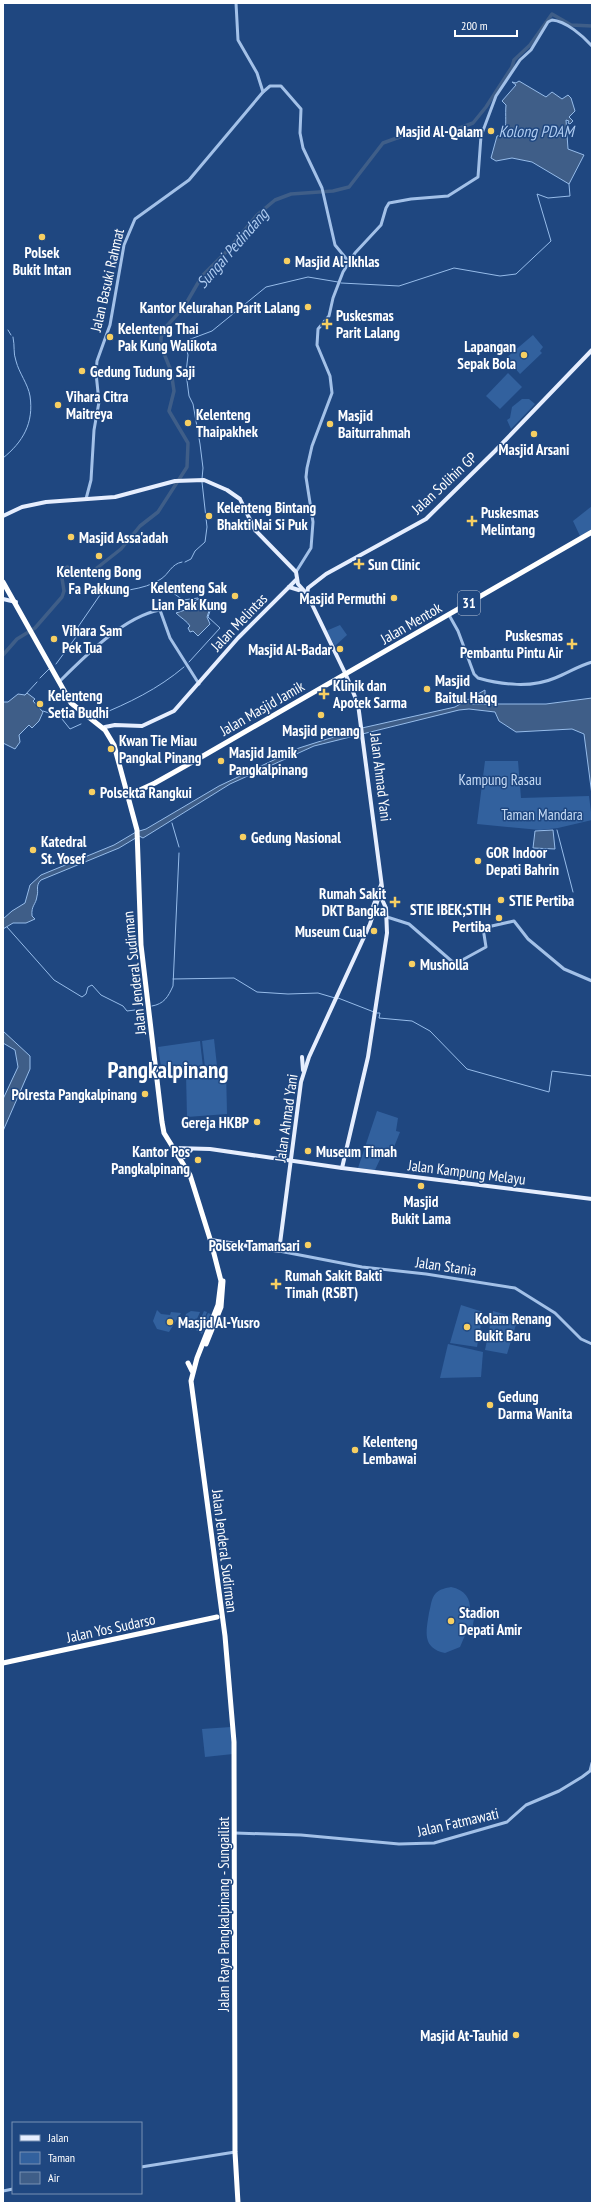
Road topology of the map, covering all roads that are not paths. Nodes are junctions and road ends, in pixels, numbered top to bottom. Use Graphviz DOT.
graph roads {
  1 [pos="236,3"];
  2 [pos="592,46"];
  3 [pos="263,92"];
  4 [pos="349,262"];
  5 [pos="592,350"];
  6 [pos="86,499"];
  7 [pos="3,516"];
  8 [pos="592,532"];
  9 [pos="296,572"];
  10 [pos="3,577"];
  11 [pos="297,579"];
  12 [pos="3,582"];
  13 [pos="290,587"];
  14 [pos="302,591"];
  15 [pos="307,594"];
  16 [pos="3,599"];
  17 [pos="14,601"];
  18 [pos="449,615"];
  19 [pos="31,630"];
  20 [pos="592,662"];
  21 [pos="346,675"];
  22 [pos="61,680"];
  23 [pos="199,684"];
  24 [pos="79,709"];
  25 [pos="105,727"];
  26 [pos="128,795"];
  27 [pos="379,896"];
  28 [pos="387,917"];
  29 [pos="386,941"];
  30 [pos="592,981"];
  31 [pos="302,1057"];
  32 [pos="303,1074"];
  33 [pos="176,1148"];
  34 [pos="191,1150"];
  35 [pos="184,1157"];
  36 [pos="292,1161"];
  37 [pos="341,1168"];
  38 [pos="192,1176"];
  39 [pos="592,1199"];
  40 [pos="212,1240"];
  41 [pos="279,1251"];
  42 [pos="592,1344"];
  43 [pos="188,1363"];
  44 [pos="192,1372"];
  45 [pos="193,1391"];
  46 [pos="221,1616"];
  47 [pos="224,1625"];
  48 [pos="3,1664"];
  49 [pos="592,1763"];
  50 [pos="235,1833"];
  51 [pos="235,2152"];
  52 [pos="142,2167"];
  53 [pos="238,2203"];
  1 -- 3 [label="street"];
  2 -- 4 [label="street"];
  3 -- 4 [label="street"];
  3 -- 6 [label="street, Jalan Basuki Rahmat"];
  4 -- 9 [label="street"];
  5 -- 15 [label="main road, Jalan Solihin GP"];
  6 -- 7 [label="main road"];
  6 -- 9 [label="main road"];
  8 -- 18 [label="highway, Jalan Mentok / 31"];
  9 -- 11 [label="main road"];
  10 -- 17 [label="highway"];
  11 -- 13 [label="main road, Jalan Melintas"];
  11 -- 14 [label="main road"];
  12 -- 17 [label="highway"];
  13 -- 14 [label="main road"];
  13 -- 23 [label="main road, Jalan Melintas"];
  14 -- 15 [label="main road"];
  15 -- 21 [label="main road"];
  16 -- 17 [label="main road"];
  17 -- 19 [label="highway"];
  18 -- 20 [label="street"];
  18 -- 21 [label="highway, Jalan Mentok / 31"];
  19 -- 22 [label="highway"];
  19 -- 24 [label="highway"];
  21 -- 26 [label="highway, Jalan Masjid Jamik"];
  21 -- 27 [label="main road, Jalan Ahmad Yani"];
  22 -- 23 [label="street"];
  22 -- 24 [label="highway"];
  23 -- 25 [label="main road, Jalan Melintas"];
  24 -- 25 [label="highway, Jalan Jenderal Sudirman"];
  24 -- 26 [label="highway, Jalan Jenderal Sudirman"];
  25 -- 26 [label="highway, Jalan Jenderal Sudirman"];
  26 -- 33 [label="highway, Jalan Jenderal Sudirman"];
  27 -- 28 [label="main road"];
  27 -- 29 [label="main road"];
  27 -- 32 [label="main road, Jalan Ahmad Yani"];
  28 -- 29 [label="main road"];
  28 -- 30 [label="street"];
  29 -- 37 [label="main road"];
  31 -- 32 [label="main road"];
  32 -- 36 [label="main road, Jalan Ahmad Yani"];
  33 -- 34 [label="main road, Jalan Kampung Melayu"];
  33 -- 35 [label="highway, Jalan Jenderal Sudirman"];
  33 -- 38 [label="highway, Jalan Jenderal Sudirman"];
  34 -- 35 [label="main road"];
  34 -- 36 [label="main road, Jalan Kampung Melayu"];
  35 -- 38 [label="highway, Jalan Jenderal Sudirman"];
  36 -- 37 [label="main road, Jalan Kampung Melayu"];
  36 -- 41 [label="main road, Jalan Ahmad Yani"];
  37 -- 39 [label="main road, Jalan Kampung Melayu"];
  38 -- 40 [label="highway, Jalan Jenderal Sudirman"];
  40 -- 41 [label="main road"];
  40 -- 44 [label="highway, Jalan Jenderal Sudirman"];
  40 -- 45 [label="highway, Jalan Jenderal Sudirman"];
  41 -- 42 [label="street, Jalan Stania"];
  43 -- 44 [label="highway"];
  44 -- 45 [label="highway, Jalan Jenderal Sudirman"];
  45 -- 46 [label="highway, Jalan Jenderal Sudirman"];
  46 -- 47 [label="highway, Jalan Jenderal Sudirman"];
  46 -- 48 [label="highway, Jalan Yos Sudarso"];
  47 -- 50 [label="highway, Jalan Raya Pangkalpinang - Sungailiat"];
  49 -- 50 [label="street, Jalan Fatmawati"];
  50 -- 51 [label="highway, Jalan Raya Pangkalpinang - Sungailiat"];
  51 -- 52 [label="street"];
  51 -- 53 [label="highway, Jalan Raya Pangkalpinang - Sungailiat"];
}
